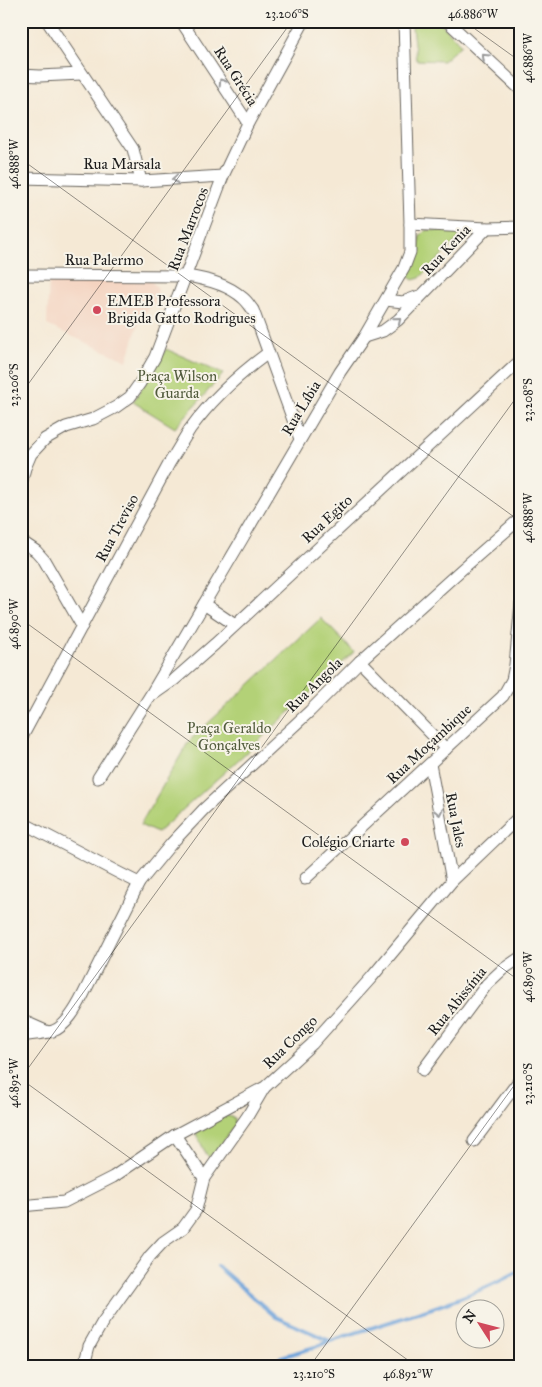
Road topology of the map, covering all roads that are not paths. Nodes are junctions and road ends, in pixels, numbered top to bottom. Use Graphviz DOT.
graph roads {
  1 [pos="47,21"];
  2 [pos="181,21"];
  3 [pos="290,21"];
  4 [pos="304,21"];
  5 [pos="404,21"];
  6 [pos="447,21"];
  7 [pos="297,32"];
  8 [pos="81,74"];
  9 [pos="21,75"];
  10 [pos="520,90"];
  11 [pos="248,123"];
  12 [pos="223,176"];
  13 [pos="21,178"];
  14 [pos="141,181"];
  15 [pos="410,224"];
  16 [pos="521,227"];
  17 [pos="488,228"];
  18 [pos="21,275"];
  19 [pos="186,276"];
  20 [pos="426,293"];
  21 [pos="386,300"];
  22 [pos="364,337"];
  23 [pos="268,353"];
  24 [pos="521,360"];
  25 [pos="300,439"];
  26 [pos="21,484"];
  27 [pos="521,521"];
  28 [pos="21,541"];
  29 [pos="521,603"];
  30 [pos="204,604"];
  31 [pos="235,625"];
  32 [pos="82,626"];
  33 [pos="519,631"];
  34 [pos="360,661"];
  35 [pos="150,696"];
  36 [pos="21,740"];
  37 [pos="446,749"];
  38 [pos="430,764"];
  39 [pos="98,778"];
  40 [pos="521,815"];
  41 [pos="21,822"];
  42 [pos="305,879"];
  43 [pos="452,881"];
  44 [pos="140,883"];
  45 [pos="521,957"];
  46 [pos="21,1020"];
  47 [pos="48,1032"];
  48 [pos="21,1036"];
  49 [pos="423,1070"];
  50 [pos="521,1078"];
  51 [pos="264,1087"];
  52 [pos="175,1135"];
  53 [pos="474,1141"];
  54 [pos="204,1178"];
  55 [pos="21,1206"];
  56 [pos="84,1366"];
  1 -- 8 [label="street"];
  11 -- 2 [label="street, Rua Grécia, one-way"];
  3 -- 7 [label="street"];
  4 -- 7 [label="street, Rua Marrocos"];
  5 -- 15 [label="street, Rua Líbia"];
  10 -- 6 [label="street, one-way"];
  7 -- 11 [label="street, Rua Marrocos"];
  8 -- 9 [label="street"];
  8 -- 14 [label="street"];
  11 -- 12 [label="street, Rua Marrocos"];
  12 -- 14 [label="street, Rua Marsala, one-way"];
  12 -- 19 [label="street, Rua Marrocos"];
  13 -- 14 [label="street, Rua Marsala"];
  15 -- 17 [label="street"];
  15 -- 21 [label="street, Rua Líbia"];
  16 -- 17 [label="street"];
  17 -- 20 [label="street, Rua Kenia"];
  18 -- 19 [label="street, Rua Palermo"];
  19 -- 23 [label="street, Rua Palermo"];
  19 -- 26 [label="street, Rua Marrocos"];
  20 -- 21 [label="street, Rua Kenia"];
  22 -- 20 [label="street, Rua Kenia, one-way"];
  21 -- 22 [label="street, Rua Líbia"];
  22 -- 25 [label="street, Rua Líbia"];
  23 -- 25 [label="street, Rua Palermo"];
  23 -- 32 [label="street, Rua Treviso"];
  24 -- 31 [label="street, Rua Egito"];
  25 -- 30 [label="street, Rua Líbia"];
  27 -- 34 [label="street, Rua Angola"];
  28 -- 32 [label="street"];
  29 -- 33 [label="street, Rua Moçambique"];
  30 -- 31 [label="street"];
  30 -- 35 [label="street, Rua Líbia"];
  31 -- 35 [label="street, Rua Egito"];
  32 -- 36 [label="street, Rua Treviso"];
  33 -- 37 [label="street, Rua Moçambique"];
  34 -- 37 [label="street"];
  34 -- 44 [label="street, Rua Angola"];
  35 -- 39 [label="street, Rua Líbia"];
  37 -- 38 [label="street, Rua Moçambique"];
  38 -- 42 [label="street, Rua Moçambique"];
  38 -- 43 [label="street, Rua Jales, one-way"];
  40 -- 43 [label="street, Rua Congo"];
  41 -- 44 [label="street"];
  43 -- 51 [label="street, Rua Congo"];
  44 -- 47 [label="street, Rua Angola"];
  45 -- 49 [label="street, Rua Abissínia"];
  46 -- 47 [label="street"];
  47 -- 48 [label="street"];
  50 -- 53 [label="street"];
  51 -- 52 [label="street, Rua Congo"];
  51 -- 54 [label="street"];
  52 -- 54 [label="street"];
  52 -- 55 [label="street, Rua Congo"];
  54 -- 56 [label="street"];
}
